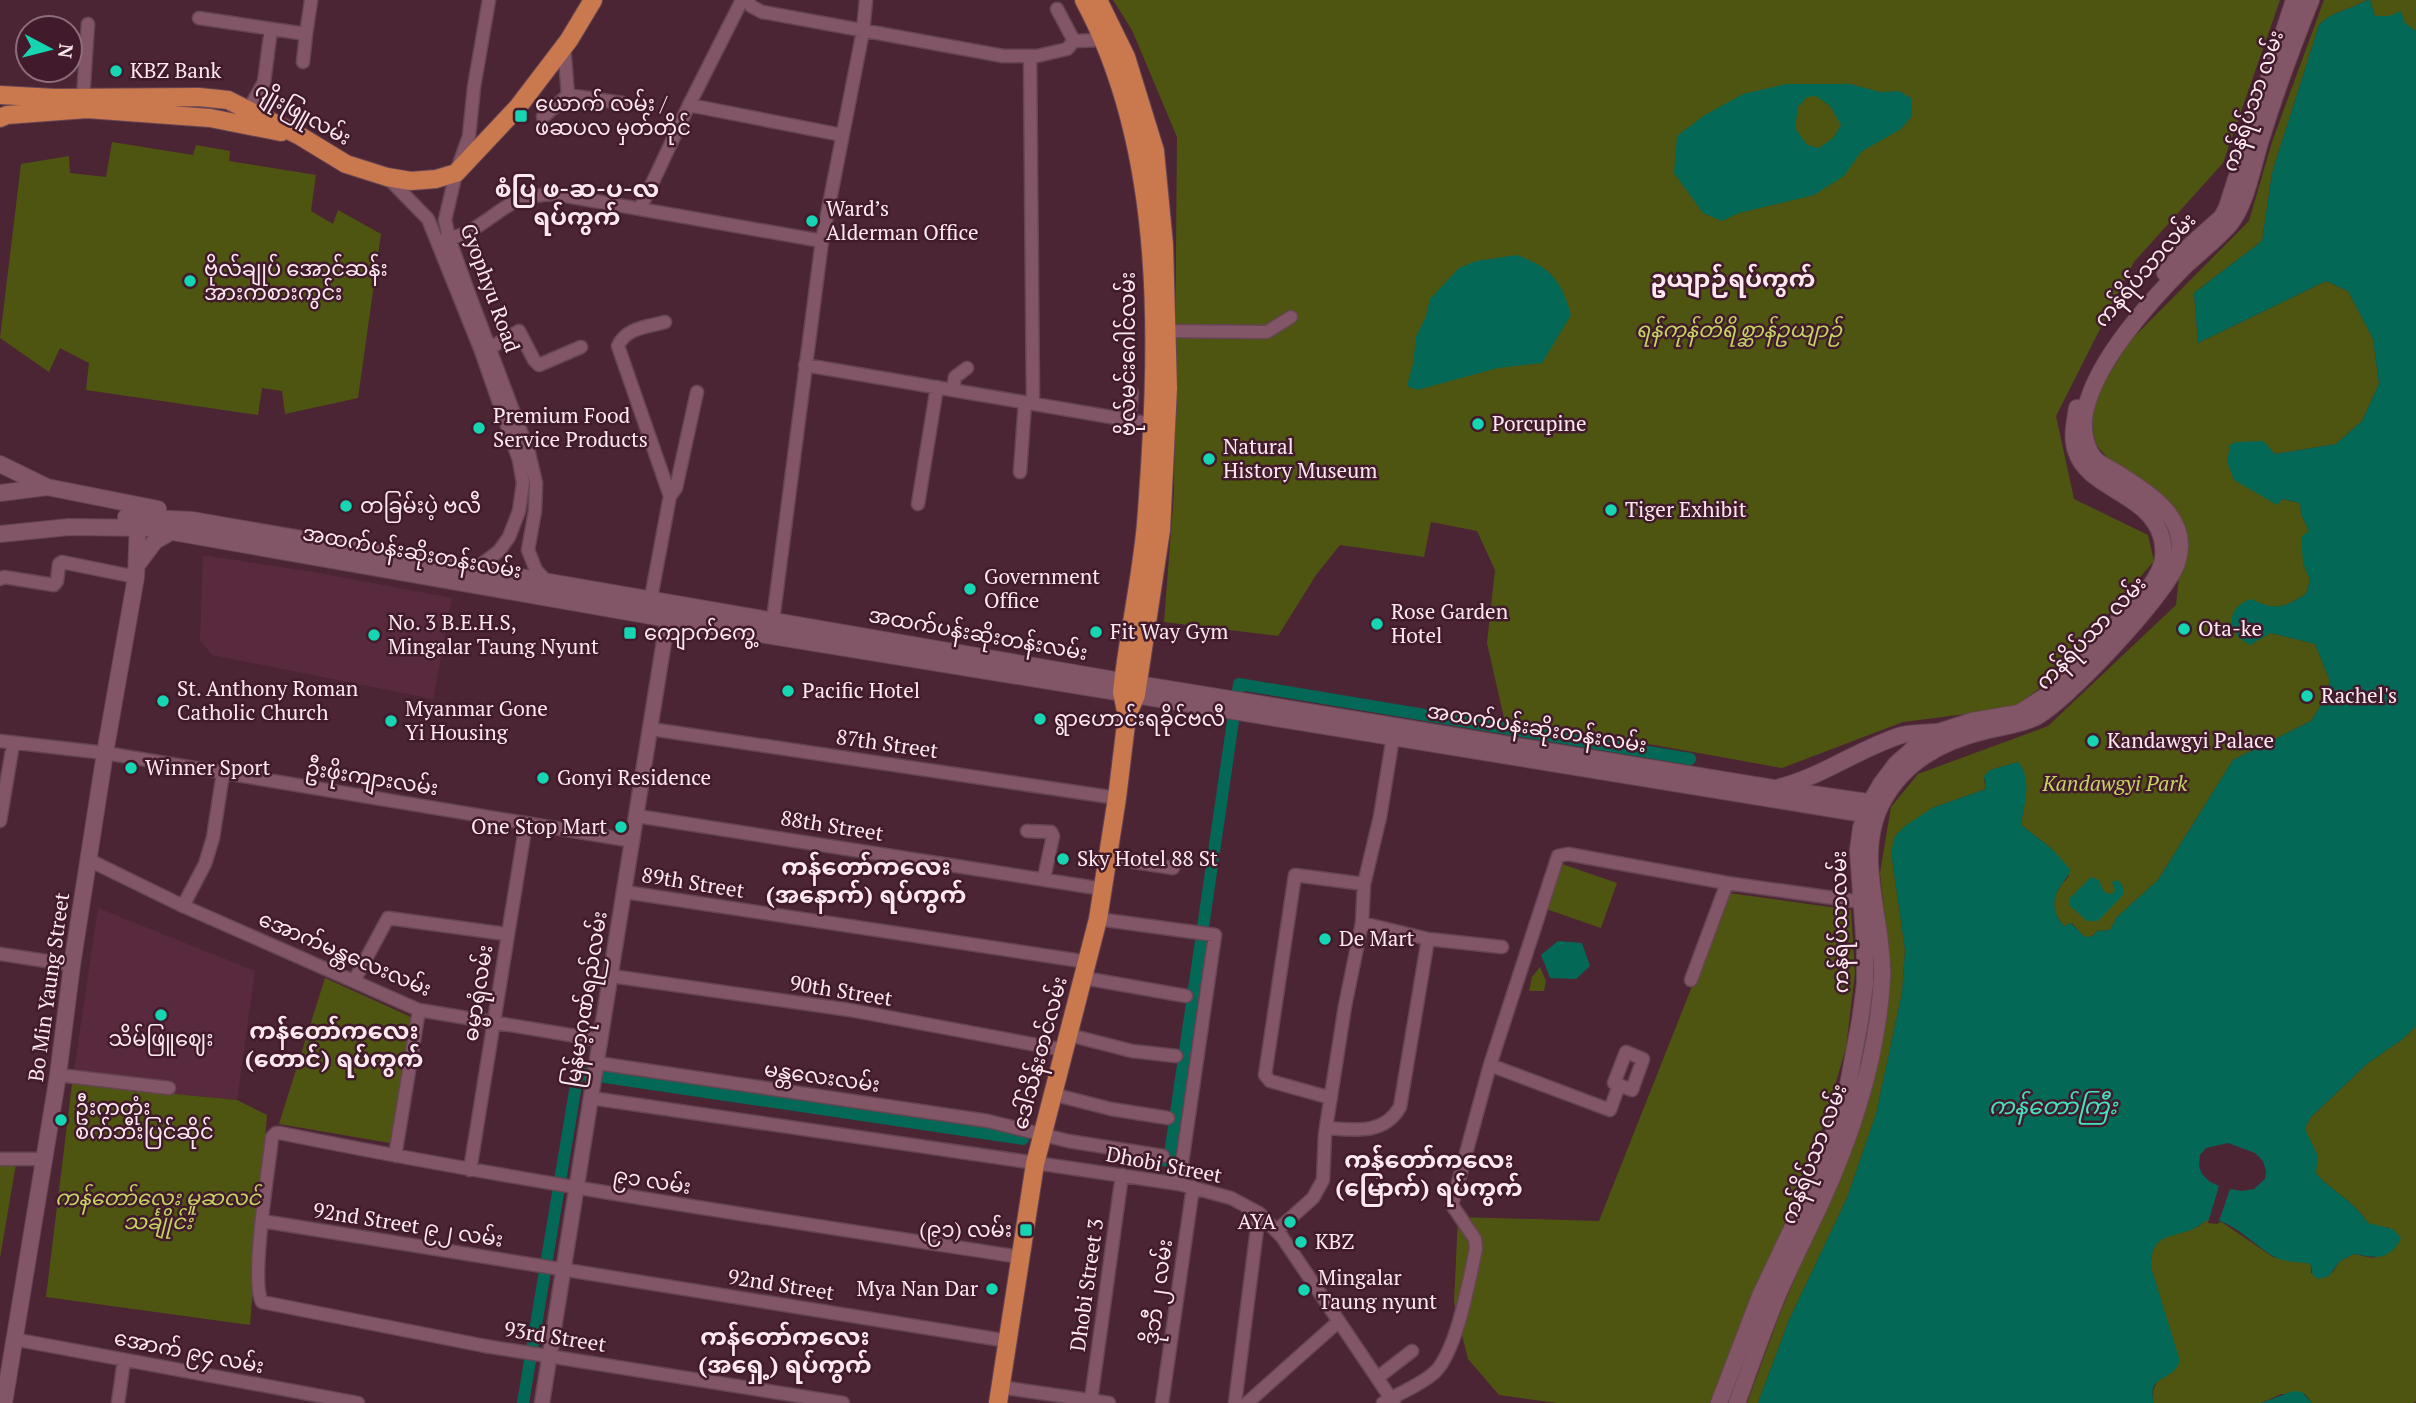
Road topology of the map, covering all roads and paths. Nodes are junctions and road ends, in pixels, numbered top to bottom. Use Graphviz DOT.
graph roads {
  1 [pos="489,0"];
  2 [pos="593,0"];
  3 [pos="742,0"];
  4 [pos="748,0"];
  5 [pos="866,0"];
  6 [pos="1084,0"];
  7 [pos="1098,0"];
  8 [pos="2294,0"];
  9 [pos="2311,0"];
  10 [pos="311,1"];
  11 [pos="1057,9"];
  12 [pos="199,18"];
  13 [pos="88,24"];
  14 [pos="271,29"];
  15 [pos="863,31"];
  16 [pos="1108,32"];
  17 [pos="306,34"];
  18 [pos="1074,41"];
  19 [pos="564,46"];
  20 [pos="1030,56"];
  21 [pos="303,62"];
  22 [pos="0,95"];
  23 [pos="568,95"];
  24 [pos="83,98"];
  25 [pos="622,103"];
  26 [pos="689,105"];
  27 [pos="249,109"];
  28 [pos="543,117"];
  29 [pos="0,118"];
  30 [pos="842,135"];
  31 [pos="300,136"];
  32 [pos="456,173"];
  33 [pos="387,177"];
  34 [pos="640,209"];
  35 [pos="443,240"];
  36 [pos="822,241"];
  37 [pos="2186,258"];
  38 [pos="1291,317"];
  39 [pos="665,322"];
  40 [pos="1167,331"];
  41 [pos="581,346"];
  42 [pos="491,348"];
  43 [pos="805,365"];
  44 [pos="967,368"];
  45 [pos="937,387"];
  46 [pos="953,390"];
  47 [pos="697,392"];
  48 [pos="1132,393"];
  49 [pos="1029,403"];
  50 [pos="1157,418"];
  51 [pos="1129,420"];
  52 [pos="0,464"];
  53 [pos="1020,472"];
  54 [pos="47,487"];
  55 [pos="0,493"];
  56 [pos="670,495"];
  57 [pos="918,505"];
  58 [pos="138,516"];
  59 [pos="2176,527"];
  60 [pos="171,531"];
  61 [pos="2160,533"];
  62 [pos="0,534"];
  63 [pos="474,570"];
  64 [pos="136,571"];
  65 [pos="0,579"];
  66 [pos="547,582"];
  67 [pos="651,598"];
  68 [pos="670,602"];
  69 [pos="668,619"];
  70 [pos="773,620"];
  71 [pos="854,641"];
  72 [pos="1130,688"];
  73 [pos="1974,727"];
  74 [pos="651,729"];
  75 [pos="1394,732"];
  76 [pos="1938,732"];
  77 [pos="7,742"];
  78 [pos="105,753"];
  79 [pos="223,773"];
  80 [pos="1723,786"];
  81 [pos="1773,788"];
  82 [pos="1117,798"];
  83 [pos="1873,809"];
  84 [pos="637,816"];
  85 [pos="0,821"];
  86 [pos="526,823"];
  87 [pos="1027,831"];
  88 [pos="633,841"];
  89 [pos="1108,858"];
  90 [pos="89,860"];
  91 [pos="1173,868"];
  92 [pos="1044,878"];
  93 [pos="1727,883"];
  94 [pos="1364,884"];
  95 [pos="1103,889"];
  96 [pos="625,892"];
  97 [pos="1862,902"];
  98 [pos="183,906"];
  99 [pos="1098,919"];
  100 [pos="1362,923"];
  101 [pos="506,934"];
  102 [pos="1428,939"];
  103 [pos="1502,947"];
  104 [pos="0,954"];
  105 [pos="72,965"];
  106 [pos="1086,970"];
  107 [pos="611,976"];
  108 [pos="1691,980"];
  109 [pos="354,981"];
  110 [pos="1186,996"];
  111 [pos="419,1010"];
  112 [pos="492,1023"];
  113 [pos="600,1040"];
  114 [pos="1066,1042"];
  115 [pos="1176,1056"];
  116 [pos="597,1063"];
  117 [pos="1490,1065"];
  118 [pos="58,1075"];
  119 [pos="1619,1085"];
  120 [pos="169,1088"];
  121 [pos="1052,1094"];
  122 [pos="591,1098"];
  123 [pos="1331,1098"];
  124 [pos="1168,1118"];
  125 [pos="1326,1128"];
  126 [pos="1041,1134"];
  127 [pos="395,1156"];
  128 [pos="1163,1156"];
  129 [pos="0,1158"];
  130 [pos="43,1159"];
  131 [pos="1035,1164"];
  132 [pos="470,1170"];
  133 [pos="1122,1175"];
  134 [pos="1178,1184"];
  135 [pos="1193,1186"];
  136 [pos="576,1189"];
  137 [pos="1259,1213"];
  138 [pos="262,1221"];
  139 [pos="1276,1231"];
  140 [pos="1020,1256"];
  141 [pos="542,1266"];
  142 [pos="570,1271"];
  143 [pos="1339,1321"];
  144 [pos="13,1339"];
  145 [pos="1008,1341"];
  146 [pos="1412,1351"];
  147 [pos="549,1356"];
  148 [pos="124,1360"];
  149 [pos="1377,1378"];
  150 [pos="999,1395"];
  151 [pos="1091,1401"];
  152 [pos="1389,1401"];
  153 [pos="4,1403"];
  154 [pos="118,1403"];
  155 [pos="358,1403"];
  156 [pos="542,1403"];
  157 [pos="843,1403"];
  158 [pos="1109,1403"];
  159 [pos="1163,1403"];
  160 [pos="1234,1403"];
  161 [pos="1247,1403"];
  162 [pos="1719,1403"];
  163 [pos="1737,1403"];
  1 -- 32 [label="street, Gyophyu Road"];
  2 -- 19 [label="main road"];
  3 -- 26 [label="street"];
  4 -- 15 [label="street"];
  5 -- 15 [label="street"];
  6 -- 16 [label="main road, ဗိုလ်မင်းဂေါင်လမ်း"];
  7 -- 16 [label="main road"];
  8 -- 37 [label="main road, ကန်ရိပ်သာလမ်း"];
  9 -- 37 [label="main road, ကန်ရိပ်သာ လမ်း"];
  10 -- 17 [label="street"];
  11 -- 18 [label="street"];
  12 -- 14 [label="street"];
  13 -- 24 [label="street"];
  14 -- 17 [label="street"];
  14 -- 27 [label="street"];
  15 -- 20 [label="street"];
  15 -- 30 [label="street"];
  16 -- 18 [label="street"];
  16 -- 40 [label="main road"];
  16 -- 50 [label="main road, ဗိုလ်မင်းဂေါင်လမ်း"];
  17 -- 21 [label="street"];
  18 -- 20 [label="street"];
  19 -- 23 [label="street"];
  19 -- 32 [label="main road"];
  20 -- 49 [label="street"];
  22 -- 24 [label="main road, ဂျိုးဖြူလမ်း"];
  23 -- 25 [label="street"];
  23 -- 28 [label="street"];
  24 -- 27 [label="main road, ဂျိုးဖြူလမ်း"];
  26 -- 30 [label="street"];
  26 -- 34 [label="street"];
  27 -- 31 [label="main road, ဂျိုးဖြူလမ်း"];
  29 -- 31 [label="main road"];
  30 -- 36 [label="street"];
  31 -- 33 [label="main road, ဂျိုးဖြူလမ်း"];
  32 -- 33 [label="main road, ဂျိုးဖြူလမ်း"];
  32 -- 35 [label="street, Gyophyu Road"];
  33 -- 35 [label="street, Gyophyu Road"];
  34 -- 35 [label="street"];
  34 -- 36 [label="street"];
  35 -- 42 [label="street, Gyophyu Road"];
  35 -- 63 [label="street, Gyophyu Road"];
  36 -- 43 [label="street"];
  37 -- 59 [label="main road, ကန်ရိပ်သာ လမ်း"];
  37 -- 61 [label="main road, ကန်ရိပ်သာလမ်း"];
  38 -- 40 [label="street"];
  39 -- 56 [label="street"];
  40 -- 50 [label="main road"];
  41 -- 42 [label="street"];
  42 -- 66 [label="street, Gyophyu Road"];
  43 -- 45 [label="street"];
  43 -- 70 [label="street"];
  44 -- 46 [label="street"];
  45 -- 46 [label="street"];
  45 -- 57 [label="street"];
  46 -- 49 [label="street"];
  47 -- 56 [label="street"];
  48 -- 51 [label="street"];
  49 -- 51 [label="street"];
  49 -- 53 [label="street"];
  50 -- 51 [label="street"];
  50 -- 72 [label="main road, ဗိုလ်မင်းဂေါင်လမ်း"];
  50 -- 72 [label="main road"];
  52 -- 54 [label="main road"];
  54 -- 55 [label="main road"];
  54 -- 58 [label="main road"];
  56 -- 67 [label="street"];
  58 -- 60 [label="main road, အထက်ပန်းဆိုးတန်းလမ်း"];
  58 -- 62 [label="main road, အထက်ပန်းဆိုးတန်းလမ်း"];
  58 -- 63 [label="main road, အထက်ပန်းဆိုးတန်းလမ်း"];
  58 -- 64 [label="main road, Bo Min Yaung Street"];
  59 -- 61 [label="main road"];
  59 -- 73 [label="main road, ကန်ရိပ်သာ လမ်း"];
  60 -- 64 [label="main road"];
  60 -- 69 [label="main road, အထက်ပန်းဆိုးတန်းလမ်း"];
  61 -- 73 [label="main road, ကန်ရိပ်သာလမ်း"];
  63 -- 66 [label="main road, အထက်ပန်းဆိုးတန်းလမ်း"];
  64 -- 65 [label="street"];
  64 -- 78 [label="main road, Bo Min Yaung Street"];
  66 -- 67 [label="main road, အထက်ပန်းဆိုးတန်းလမ်း"];
  67 -- 68 [label="main road, အထက်ပန်းဆိုးတန်းလမ်း"];
  68 -- 69 [label="street, မြန်မာ့ဂုဏ်ရည်လမ်း"];
  68 -- 70 [label="main road, အထက်ပန်းဆိုးတန်းလမ်း"];
  69 -- 71 [label="main road, အထက်ပန်းဆိုးတန်းလမ်း"];
  69 -- 74 [label="street, မြန်မာ့ဂုဏ်ရည်လမ်း"];
  70 -- 71 [label="main road, အထက်ပန်းဆိုးတန်းလမ်း"];
  71 -- 72 [label="main road, အထက်ပန်းဆိုးတန်းလမ်း"];
  72 -- 75 [label="main road, အထက်ပန်းဆိုးတန်းလမ်း"];
  72 -- 82 [label="main road, ဒေါ်သိန်းတင်လမ်း"];
  73 -- 76 [label="main road, ကန်ရိပ်သာလမ်း"];
  73 -- 83 [label="main road, ကန်ရိပ်သာ လမ်း"];
  74 -- 82 [label="street, 87th Street"];
  74 -- 84 [label="street, မြန်မာ့ဂုဏ်ရည်လမ်း"];
  75 -- 80 [label="main road, အထက်ပန်းဆိုးတန်းလမ်း"];
  75 -- 94 [label="street"];
  76 -- 81 [label="main road"];
  76 -- 83 [label="main road, ကန်ရိပ်သာလမ်း"];
  77 -- 78 [label="street, ဦးဖိုးကျားလမ်း"];
  77 -- 85 [label="street"];
  78 -- 79 [label="street, ဦးဖိုးကျားလမ်း"];
  78 -- 90 [label="main road, Bo Min Yaung Street"];
  79 -- 86 [label="street, ဦးဖိုးကျားလမ်း"];
  79 -- 98 [label="street"];
  80 -- 81 [label="main road, အထက်ပန်းဆိုးတန်းလမ်း"];
  80 -- 83 [label="main road, အထက်ပန်းဆိုးတန်းလမ်း"];
  81 -- 83 [label="main road, အထက်ပန်းဆိုးတန်းလမ်း"];
  82 -- 89 [label="main road, ဒေါ်သိန်းတင်လမ်း"];
  83 -- 97 [label="main road, ကန်ရိပ်သာလမ်း"];
  83 -- 163 [label="main road, ကန်ရိပ်သာ လမ်း"];
  84 -- 88 [label="street, မြန်မာ့ဂုဏ်ရည်လမ်း"];
  84 -- 92 [label="street, 88th Street"];
  86 -- 88 [label="street, ဦးဖိုးကျားလမ်း"];
  86 -- 101 [label="street, ဓမ္မာရုံလမ်း"];
  87 -- 92 [label="street"];
  88 -- 96 [label="street, မြန်မာ့ဂုဏ်ရည်လမ်း"];
  89 -- 91 [label="street"];
  89 -- 95 [label="main road, ဒေါ်သိန်းတင်လမ်း"];
  90 -- 98 [label="street, အောက်မန္တလေးလမ်း"];
  90 -- 105 [label="main road, Bo Min Yaung Street"];
  92 -- 95 [label="street, 88th Street"];
  93 -- 97 [label="street"];
  93 -- 108 [label="street"];
  93 -- 117 [label="street"];
  94 -- 100 [label="street"];
  94 -- 123 [label="street"];
  95 -- 99 [label="main road, ဒေါ်သိန်းတင်လမ်း"];
  96 -- 106 [label="street, 89th Street"];
  96 -- 107 [label="street, မြန်မာ့ဂုဏ်ရည်လမ်း"];
  97 -- 162 [label="main road, ကန်ရိပ်သာလမ်း"];
  98 -- 109 [label="street, အောက်မန္တလေးလမ်း"];
  99 -- 106 [label="main road, ဒေါ်သိန်းတင်လမ်း"];
  99 -- 134 [label="street"];
  100 -- 102 [label="street"];
  100 -- 123 [label="street"];
  101 -- 109 [label="street"];
  101 -- 112 [label="street, ဓမ္မာရုံလမ်း"];
  102 -- 103 [label="street"];
  102 -- 125 [label="street"];
  104 -- 105 [label="street"];
  105 -- 118 [label="main road, Bo Min Yaung Street"];
  106 -- 110 [label="street, 89th Street"];
  106 -- 114 [label="main road, ဒေါ်သိန်းတင်လမ်း"];
  107 -- 113 [label="street, မြန်မာ့ဂုဏ်ရည်လမ်း"];
  107 -- 114 [label="street, 90th Street"];
  109 -- 111 [label="street, အောက်မန္တလေးလမ်း"];
  111 -- 112 [label="street, အောက်မန္တလေးလမ်း"];
  111 -- 127 [label="street"];
  112 -- 113 [label="street, အောက်မန္တလေးလမ်း"];
  112 -- 132 [label="street, ဓမ္မာရုံလမ်း"];
  113 -- 116 [label="street, မြန်မာ့ဂုဏ်ရည်လမ်း"];
  114 -- 115 [label="street, 90th Street"];
  114 -- 121 [label="main road, ဒေါ်သိန်းတင်လမ်း"];
  116 -- 122 [label="street, မြန်မာ့ဂုဏ်ရည်လမ်း"];
  116 -- 126 [label="street, မန္တလေးလမ်း"];
  117 -- 119 [label="street"];
  117 -- 152 [label="street"];
  118 -- 120 [label="street"];
  118 -- 130 [label="main road, Bo Min Yaung Street"];
  121 -- 124 [label="street"];
  121 -- 126 [label="main road, ဒေါ်သိန်းတင်လမ်း"];
  122 -- 131 [label="street"];
  122 -- 136 [label="street, မြန်မာ့ဂုဏ်ရည်လမ်း"];
  123 -- 125 [label="street"];
  125 -- 139 [label="street"];
  126 -- 128 [label="street, မန္တလေးလမ်း"];
  126 -- 131 [label="main road, ဒေါ်သိန်းတင်လမ်း"];
  127 -- 132 [label="street, ၉၁ လမ်း"];
  127 -- 138 [label="street, ၉၁ လမ်း"];
  129 -- 130 [label="street"];
  130 -- 144 [label="main road, Bo Min Yaung Street"];
  131 -- 133 [label="street, Dhobi Street"];
  131 -- 140 [label="main road, ဒေါ်သိန်းတင်လမ်း"];
  132 -- 136 [label="street, ၉၁ လမ်း"];
  133 -- 134 [label="street, Dhobi Street"];
  133 -- 151 [label="street, Dhobi Street 3"];
  134 -- 135 [label="street, Dhobi Street"];
  135 -- 137 [label="street, Dhobi Street"];
  135 -- 159 [label="street, ဒိုဘီ ၂ လမ်း"];
  136 -- 140 [label="street, ၉၁ လမ်း"];
  136 -- 142 [label="street, မြန်မာ့ဂုဏ်ရည်လမ်း"];
  137 -- 139 [label="street, Dhobi Street"];
  137 -- 160 [label="street"];
  138 -- 141 [label="street, 92nd Street ၉၂ လမ်း"];
  138 -- 147 [label="street, 93rd Street"];
  139 -- 143 [label="street, Dhobi Street"];
  140 -- 145 [label="main road, ဒေါ်သိန်းတင်လမ်း"];
  141 -- 142 [label="street, 92nd Street"];
  142 -- 145 [label="street, 92nd Street"];
  142 -- 147 [label="street, မြန်မာ့ဂုဏ်ရည်လမ်း"];
  143 -- 149 [label="street, Dhobi Street"];
  143 -- 161 [label="street"];
  144 -- 148 [label="street, အောက် ၉၄ လမ်း"];
  144 -- 153 [label="main road, Bo Min Yaung Street"];
  145 -- 150 [label="main road, ဒေါ်သိန်းတင်လမ်း"];
  146 -- 149 [label="street"];
  147 -- 156 [label="street, မြန်မာ့ဂုဏ်ရည်လမ်း"];
  147 -- 157 [label="street, 93rd Street"];
  148 -- 154 [label="street"];
  148 -- 155 [label="street, အောက် ၉၄ လမ်း"];
  149 -- 152 [label="street, Dhobi Street"];
  150 -- 151 [label="street"];
  151 -- 158 [label="street"];
}
